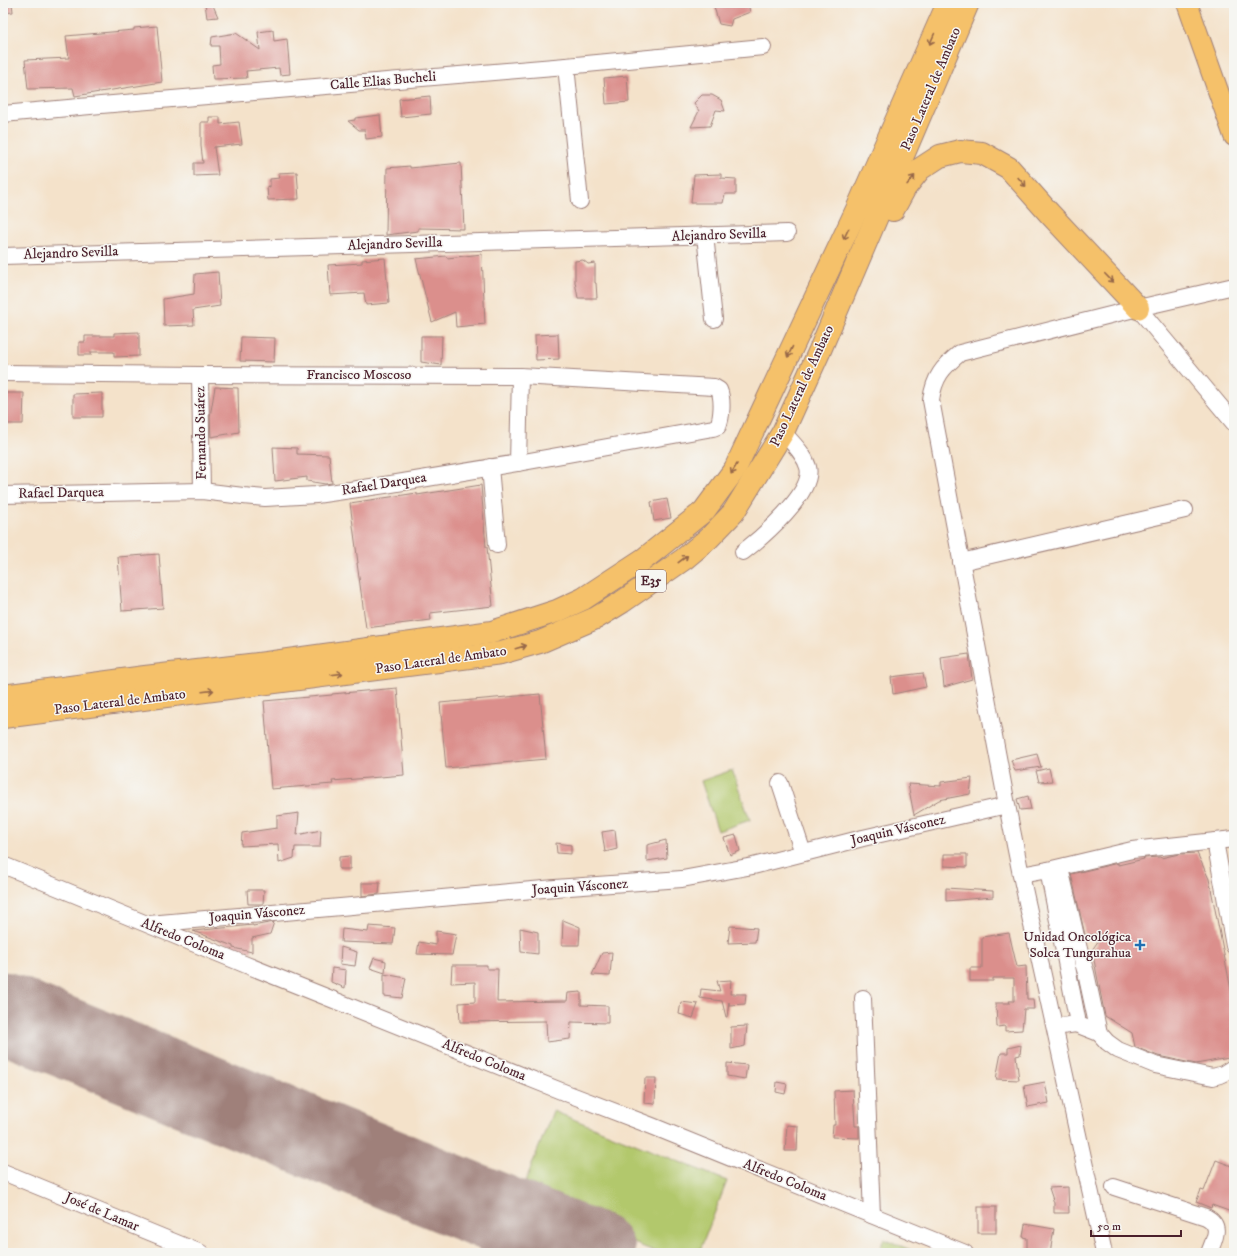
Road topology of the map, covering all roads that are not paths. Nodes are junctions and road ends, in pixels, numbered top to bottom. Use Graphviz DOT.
graph roads {
  1 [pos="932,3"];
  2 [pos="948,3"];
  3 [pos="968,3"];
  4 [pos="1187,3"];
  5 [pos="763,47"];
  6 [pos="566,66"];
  7 [pos="3,114"];
  8 [pos="1234,136"];
  9 [pos="580,202"];
  10 [pos="858,207"];
  11 [pos="788,233"];
  12 [pos="705,235"];
  13 [pos="3,256"];
  14 [pos="1234,286"];
  15 [pos="1138,308"];
  16 [pos="714,319"];
  17 [pos="820,350"];
  18 [pos="3,373"];
  19 [pos="200,375"];
  20 [pos="520,376"];
  21 [pos="714,387"];
  22 [pos="1234,423"];
  23 [pos="783,432"];
  24 [pos="518,463"];
  25 [pos="490,467"];
  26 [pos="202,491"];
  27 [pos="3,495"];
  28 [pos="1185,510"];
  29 [pos="497,545"];
  30 [pos="743,552"];
  31 [pos="961,562"];
  32 [pos="145,677"];
  33 [pos="3,696"];
  34 [pos="148,699"];
  35 [pos="3,717"];
  36 [pos="780,783"];
  37 [pos="1007,805"];
  38 [pos="1234,839"];
  39 [pos="1215,841"];
  40 [pos="803,853"];
  41 [pos="3,865"];
  42 [pos="1054,869"];
  43 [pos="1021,875"];
  44 [pos="146,924"];
  45 [pos="1234,946"];
  46 [pos="863,998"];
  47 [pos="1076,1024"];
  48 [pos="1055,1027"];
  49 [pos="1099,1033"];
  50 [pos="1234,1067"];
  51 [pos="3,1172"];
  52 [pos="1114,1187"];
  53 [pos="872,1215"];
  54 [pos="1211,1252"];
  55 [pos="201,1253"];
  56 [pos="965,1253"];
  57 [pos="1104,1253"];
  1 -- 10 [label="highway"];
  2 -- 10 [label="highway, Paso Lateral de Ambato / E35, one-way"];
  3 -- 17 [label="highway, Paso Lateral de Ambato / E35"];
  4 -- 8 [label="main road"];
  5 -- 6 [label="street, Calle Elias Bucheli"];
  6 -- 7 [label="street, Calle Elias Bucheli"];
  6 -- 9 [label="street"];
  10 -- 32 [label="highway, Paso Lateral de Ambato / E35, one-way"];
  11 -- 12 [label="street, Alejandro Sevilla"];
  12 -- 13 [label="street, Alejandro Sevilla"];
  12 -- 16 [label="street"];
  14 -- 15 [label="street"];
  17 -- 15 [label="highway, one-way"];
  15 -- 22 [label="street"];
  15 -- 31 [label="street"];
  17 -- 23 [label="highway, Paso Lateral de Ambato / E35"];
  18 -- 19 [label="street, Francisco Moscoso"];
  19 -- 20 [label="street, Francisco Moscoso"];
  19 -- 26 [label="street, Fernando Suárez"];
  20 -- 21 [label="street, Francisco Moscoso"];
  20 -- 24 [label="street"];
  21 -- 24 [label="street, Rafael Darquea"];
  23 -- 30 [label="street"];
  34 -- 23 [label="highway, Paso Lateral de Ambato / E35, one-way"];
  24 -- 25 [label="street, Rafael Darquea"];
  25 -- 26 [label="street, Rafael Darquea"];
  25 -- 29 [label="street"];
  26 -- 27 [label="street, Rafael Darquea"];
  28 -- 31 [label="street"];
  31 -- 37 [label="street"];
  32 -- 33 [label="highway, Paso Lateral de Ambato / E35"];
  32 -- 34 [label="highway"];
  34 -- 35 [label="highway, Paso Lateral de Ambato / E35"];
  36 -- 40 [label="street"];
  37 -- 40 [label="street, Joaquin Vásconez"];
  37 -- 43 [label="street"];
  38 -- 39 [label="street"];
  39 -- 42 [label="street"];
  39 -- 45 [label="street"];
  40 -- 44 [label="street, Joaquin Vásconez"];
  41 -- 44 [label="street, Alfredo Coloma"];
  42 -- 43 [label="street"];
  42 -- 47 [label="street"];
  42 -- 49 [label="street"];
  43 -- 48 [label="street"];
  44 -- 53 [label="street, Alfredo Coloma"];
  46 -- 53 [label="street"];
  47 -- 48 [label="street"];
  47 -- 49 [label="street"];
  48 -- 57 [label="street"];
  49 -- 50 [label="street"];
  51 -- 55 [label="street, José de Lamar"];
  52 -- 54 [label="street"];
  53 -- 56 [label="street, Alfredo Coloma"];
}
